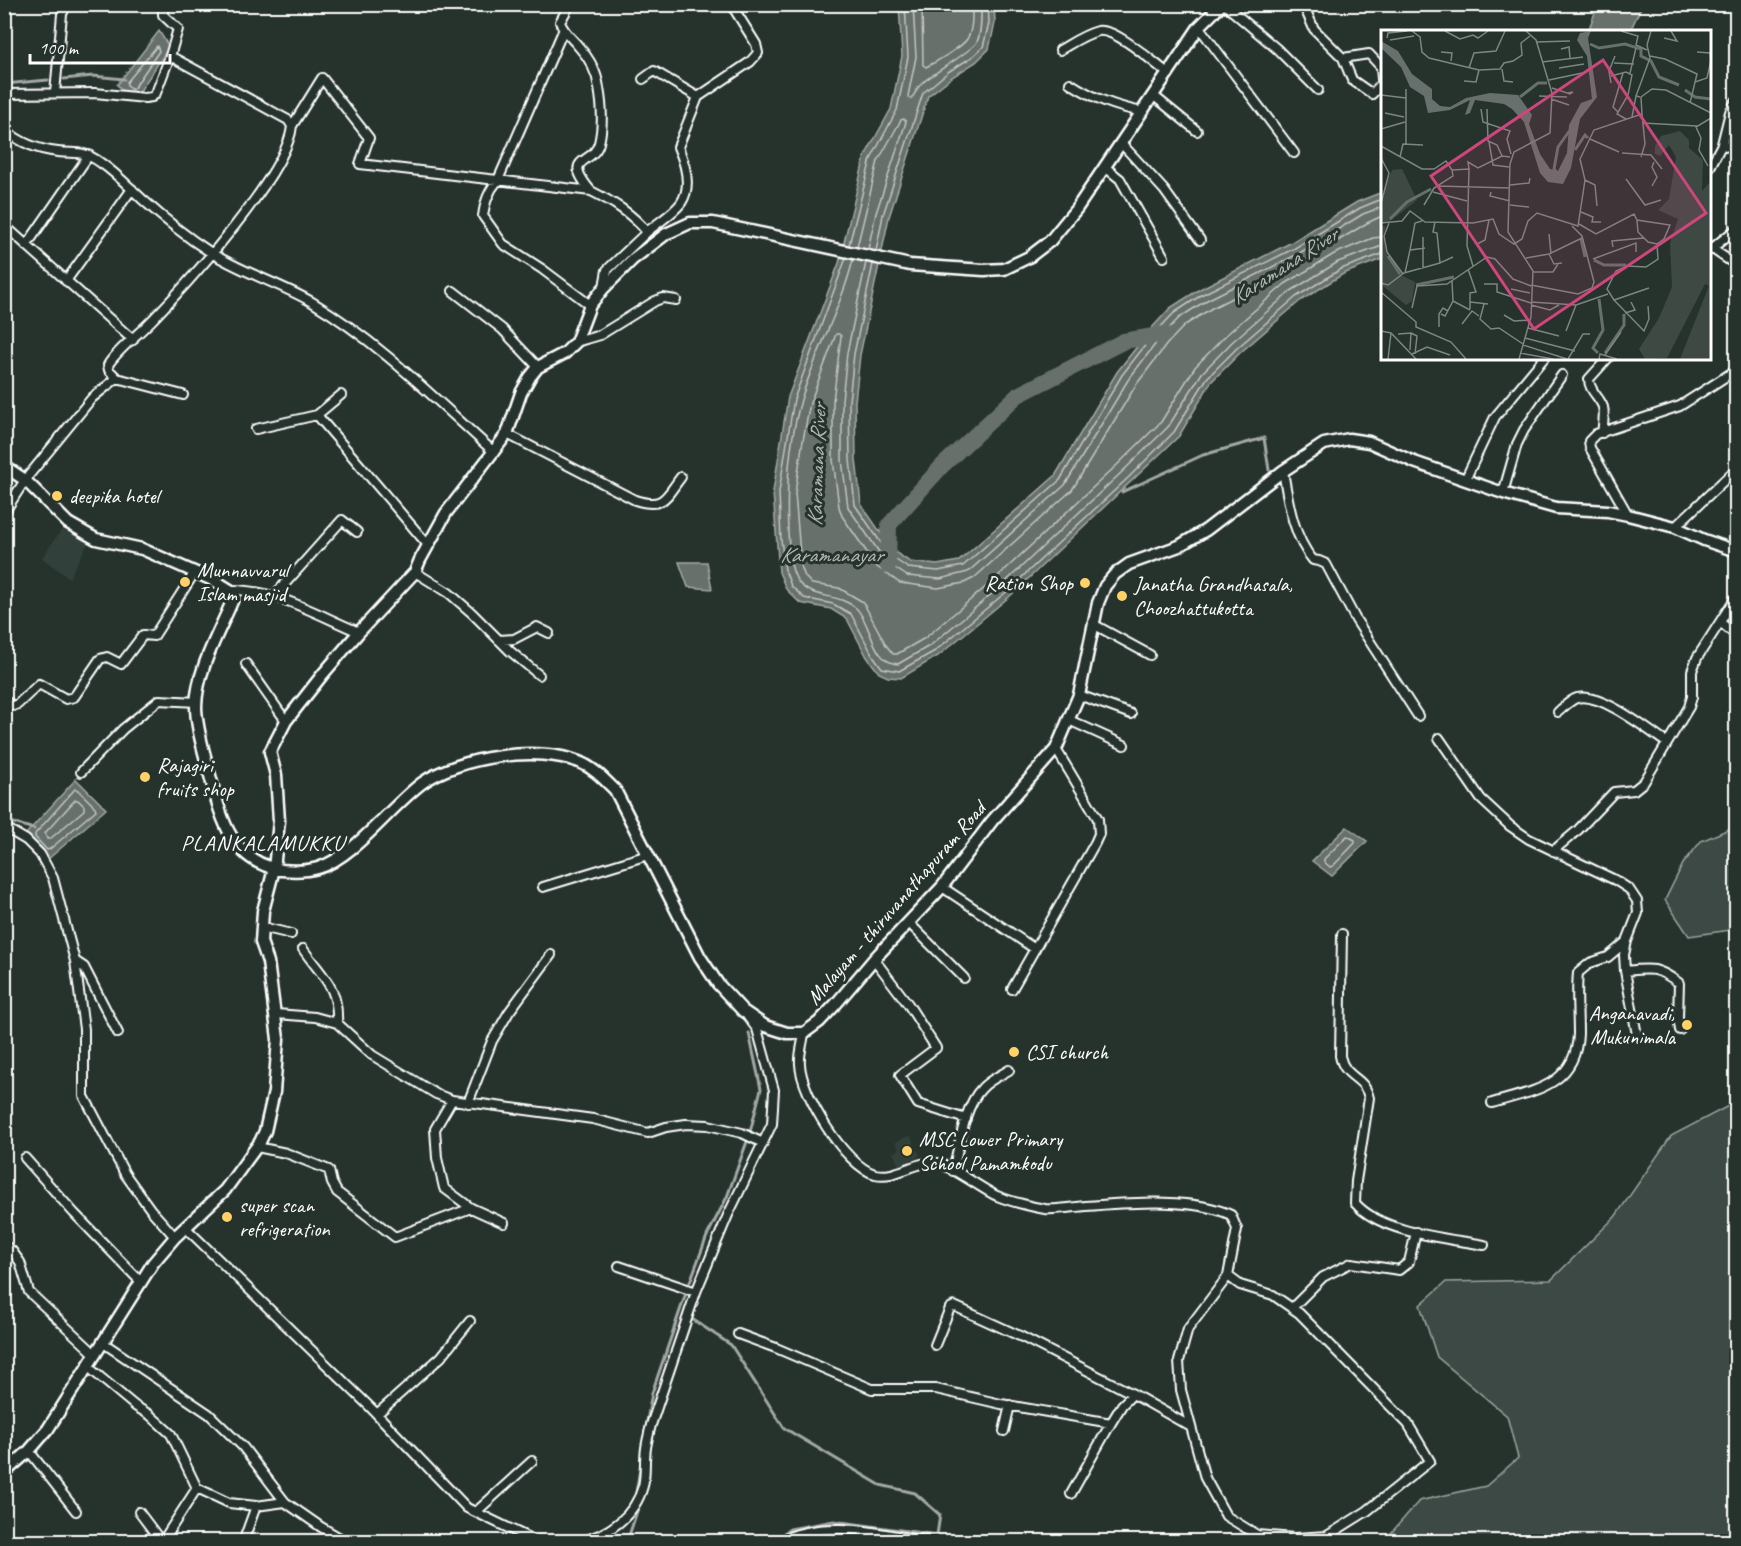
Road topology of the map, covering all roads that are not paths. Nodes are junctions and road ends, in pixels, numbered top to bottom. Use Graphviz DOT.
graph roads {
  1 [pos="67,4"];
  2 [pos="163,4"];
  3 [pos="570,4"];
  4 [pos="731,4"];
  5 [pos="1223,4"];
  6 [pos="1303,4"];
  7 [pos="1199,27"];
  8 [pos="563,31"];
  9 [pos="1060,50"];
  10 [pos="170,56"];
  11 [pos="1343,58"];
  12 [pos="1381,68"];
  13 [pos="1169,74"];
  14 [pos="643,79"];
  15 [pos="1070,83"];
  16 [pos="1381,86"];
  17 [pos="1318,90"];
  18 [pos="55,93"];
  19 [pos="4,94"];
  20 [pos="1154,96"];
  21 [pos="698,97"];
  22 [pos="1737,101"];
  23 [pos="1142,112"];
  24 [pos="292,126"];
  25 [pos="4,129"];
  26 [pos="1197,131"];
  27 [pos="1122,143"];
  28 [pos="1722,144"];
  29 [pos="1737,150"];
  30 [pos="1294,153"];
  31 [pos="89,155"];
  32 [pos="1711,165"];
  33 [pos="1105,167"];
  34 [pos="498,180"];
  35 [pos="132,189"];
  36 [pos="591,191"];
  37 [pos="4,225"];
  38 [pos="1737,229"];
  39 [pos="647,232"];
  40 [pos="1200,240"];
  41 [pos="26,246"];
  42 [pos="1711,248"];
  43 [pos="1711,250"];
  44 [pos="211,253"];
  45 [pos="1164,257"];
  46 [pos="1737,265"];
  47 [pos="66,281"];
  48 [pos="603,289"];
  49 [pos="453,291"];
  50 [pos="676,300"];
  51 [pos="590,305"];
  52 [pos="133,340"];
  53 [pos="576,342"];
  54 [pos="1542,360"];
  55 [pos="1606,360"];
  56 [pos="538,368"];
  57 [pos="1737,369"];
  58 [pos="1562,375"];
  59 [pos="117,378"];
  60 [pos="183,395"];
  61 [pos="341,395"];
  62 [pos="317,415"];
  63 [pos="256,429"];
  64 [pos="1602,433"];
  65 [pos="507,434"];
  66 [pos="494,452"];
  67 [pos="4,466"];
  68 [pos="1737,469"];
  69 [pos="1283,471"];
  70 [pos="681,477"];
  71 [pos="25,480"];
  72 [pos="1465,480"];
  73 [pos="1503,493"];
  74 [pos="4,513"];
  75 [pos="1628,514"];
  76 [pos="1675,527"];
  77 [pos="357,532"];
  78 [pos="428,545"];
  79 [pos="1737,551"];
  80 [pos="195,572"];
  81 [pos="415,572"];
  82 [pos="230,590"];
  83 [pos="273,597"];
  84 [pos="1737,597"];
  85 [pos="1721,623"];
  86 [pos="1093,624"];
  87 [pos="359,632"];
  88 [pos="549,633"];
  89 [pos="1737,635"];
  90 [pos="499,640"];
  91 [pos="1150,655"];
  92 [pos="246,664"];
  93 [pos="539,675"];
  94 [pos="1078,695"];
  95 [pos="4,700"];
  96 [pos="197,702"];
  97 [pos="1558,712"];
  98 [pos="1131,714"];
  99 [pos="1418,716"];
  100 [pos="1069,720"];
  101 [pos="286,721"];
  102 [pos="1439,738"];
  103 [pos="1667,743"];
  104 [pos="1124,745"];
  105 [pos="1056,749"];
  106 [pos="81,772"];
  107 [pos="4,827"];
  108 [pos="1552,851"];
  109 [pos="648,855"];
  110 [pos="274,869"];
  111 [pos="543,886"];
  112 [pos="942,887"];
  113 [pos="908,922"];
  114 [pos="262,927"];
  115 [pos="291,934"];
  116 [pos="1342,934"];
  117 [pos="1627,940"];
  118 [pos="303,949"];
  119 [pos="1035,949"];
  120 [pos="551,955"];
  121 [pos="874,959"];
  122 [pos="75,961"];
  123 [pos="1625,971"];
  124 [pos="964,978"];
  125 [pos="1012,989"];
  126 [pos="743,1011"];
  127 [pos="276,1014"];
  128 [pos="337,1023"];
  129 [pos="1680,1030"];
  130 [pos="804,1033"];
  131 [pos="118,1034"];
  132 [pos="1637,1035"];
  133 [pos="1009,1070"];
  134 [pos="452,1100"];
  135 [pos="468,1103"];
  136 [pos="1492,1103"];
  137 [pos="966,1119"];
  138 [pos="763,1143"];
  139 [pos="257,1147"];
  140 [pos="25,1158"];
  141 [pos="953,1171"];
  142 [pos="471,1208"];
  143 [pos="504,1222"];
  144 [pos="185,1227"];
  145 [pos="1416,1232"];
  146 [pos="175,1237"];
  147 [pos="4,1245"];
  148 [pos="1484,1245"];
  149 [pos="619,1266"];
  150 [pos="1228,1276"];
  151 [pos="140,1281"];
  152 [pos="696,1292"];
  153 [pos="1292,1308"];
  154 [pos="470,1321"];
  155 [pos="738,1334"];
  156 [pos="102,1342"];
  157 [pos="935,1345"];
  158 [pos="95,1354"];
  159 [pos="87,1366"];
  160 [pos="1134,1394"];
  161 [pos="1010,1405"];
  162 [pos="377,1414"];
  163 [pos="1111,1423"];
  164 [pos="1191,1428"];
  165 [pos="1004,1431"];
  166 [pos="29,1451"];
  167 [pos="532,1461"];
  168 [pos="6,1469"];
  169 [pos="197,1488"];
  170 [pos="1071,1494"];
  171 [pos="285,1502"];
  172 [pos="256,1506"];
  173 [pos="76,1511"];
  174 [pos="139,1512"];
  175 [pos="476,1512"];
  176 [pos="1256,1538"];
  177 [pos="243,1542"];
  178 [pos="347,1542"];
  179 [pos="544,1542"];
  180 [pos="579,1542"];
  181 [pos="778,1542"];
  182 [pos="930,1542"];
  1 -- 18 [label="street"];
  2 -- 10 [label="street"];
  3 -- 8 [label="street"];
  4 -- 21 [label="street"];
  5 -- 7 [label="main road"];
  5 -- 17 [label="street"];
  6 -- 11 [label="street"];
  7 -- 13 [label="main road"];
  7 -- 30 [label="street"];
  8 -- 34 [label="street"];
  8 -- 36 [label="street"];
  9 -- 13 [label="street"];
  10 -- 18 [label="street"];
  10 -- 24 [label="street"];
  11 -- 12 [label="street"];
  11 -- 16 [label="street"];
  13 -- 20 [label="main road"];
  14 -- 21 [label="street"];
  15 -- 23 [label="street"];
  18 -- 19 [label="street"];
  20 -- 23 [label="main road"];
  20 -- 26 [label="street"];
  21 -- 39 [label="street"];
  22 -- 28 [label="street"];
  23 -- 27 [label="main road"];
  24 -- 34 [label="street"];
  24 -- 44 [label="street"];
  25 -- 31 [label="street"];
  27 -- 33 [label="main road"];
  27 -- 40 [label="street"];
  28 -- 29 [label="street"];
  28 -- 32 [label="street"];
  31 -- 35 [label="street"];
  31 -- 41 [label="street"];
  33 -- 45 [label="street"];
  33 -- 48 [label="main road"];
  34 -- 36 [label="street"];
  34 -- 51 [label="street"];
  35 -- 44 [label="street"];
  35 -- 47 [label="street"];
  36 -- 39 [label="street"];
  37 -- 41 [label="street"];
  38 -- 42 [label="street"];
  39 -- 48 [label="street"];
  41 -- 47 [label="street"];
  43 -- 46 [label="street"];
  44 -- 52 [label="street"];
  44 -- 66 [label="street"];
  47 -- 52 [label="street"];
  48 -- 51 [label="main road"];
  49 -- 56 [label="street"];
  50 -- 53 [label="street"];
  51 -- 53 [label="main road"];
  52 -- 59 [label="street"];
  53 -- 56 [label="main road"];
  54 -- 72 [label="street"];
  55 -- 64 [label="street"];
  56 -- 65 [label="main road"];
  57 -- 64 [label="street"];
  58 -- 73 [label="street"];
  59 -- 60 [label="street"];
  59 -- 71 [label="street"];
  61 -- 62 [label="street"];
  62 -- 63 [label="street"];
  62 -- 78 [label="street"];
  64 -- 75 [label="street"];
  65 -- 66 [label="main road"];
  65 -- 70 [label="street"];
  66 -- 78 [label="main road"];
  67 -- 71 [label="main road"];
  68 -- 76 [label="street"];
  69 -- 72 [label="main road, Malayam - thiruvanathapuram Road"];
  69 -- 86 [label="main road, Malayam - thiruvanathapuram Road"];
  69 -- 99 [label="street"];
  71 -- 74 [label="street"];
  71 -- 80 [label="main road"];
  72 -- 73 [label="main road, Malayam - thiruvanathapuram Road"];
  73 -- 75 [label="main road, Malayam - thiruvanathapuram Road"];
  75 -- 76 [label="main road, Malayam - thiruvanathapuram Road"];
  76 -- 79 [label="main road, Malayam - thiruvanathapuram Road"];
  77 -- 83 [label="street"];
  78 -- 81 [label="main road"];
  80 -- 82 [label="main road"];
  80 -- 95 [label="street"];
  81 -- 87 [label="main road"];
  81 -- 90 [label="street"];
  82 -- 83 [label="street"];
  82 -- 96 [label="main road, Malayam - thiruvanathapuram Road"];
  83 -- 87 [label="street"];
  84 -- 85 [label="street"];
  85 -- 89 [label="street"];
  85 -- 103 [label="street"];
  86 -- 91 [label="street"];
  86 -- 94 [label="main road, Malayam - thiruvanathapuram Road"];
  87 -- 101 [label="main road"];
  88 -- 90 [label="street"];
  90 -- 93 [label="street"];
  92 -- 101 [label="street"];
  94 -- 98 [label="street"];
  94 -- 100 [label="main road, Malayam - thiruvanathapuram Road"];
  96 -- 106 [label="street"];
  96 -- 110 [label="main road, Malayam - thiruvanathapuram Road"];
  97 -- 103 [label="street"];
  100 -- 104 [label="street"];
  100 -- 105 [label="main road, Malayam - thiruvanathapuram Road"];
  101 -- 110 [label="main road"];
  102 -- 108 [label="street"];
  103 -- 108 [label="street"];
  105 -- 112 [label="main road, Malayam - thiruvanathapuram Road"];
  105 -- 119 [label="street"];
  107 -- 122 [label="street"];
  108 -- 117 [label="street"];
  109 -- 110 [label="main road, Malayam - thiruvanathapuram Road"];
  109 -- 111 [label="street"];
  109 -- 126 [label="main road, Malayam - thiruvanathapuram Road"];
  110 -- 114 [label="main road"];
  112 -- 113 [label="main road, Malayam - thiruvanathapuram Road"];
  112 -- 119 [label="street"];
  113 -- 121 [label="main road, Malayam - thiruvanathapuram Road"];
  113 -- 124 [label="street"];
  114 -- 115 [label="street"];
  114 -- 127 [label="main road"];
  116 -- 145 [label="street"];
  117 -- 123 [label="street"];
  117 -- 136 [label="street"];
  118 -- 128 [label="street"];
  119 -- 125 [label="street"];
  120 -- 135 [label="street"];
  121 -- 130 [label="main road, Malayam - thiruvanathapuram Road"];
  121 -- 137 [label="street"];
  122 -- 131 [label="street"];
  122 -- 146 [label="street"];
  123 -- 129 [label="street"];
  123 -- 132 [label="street"];
  126 -- 130 [label="main road, Malayam - thiruvanathapuram Road"];
  126 -- 138 [label="street"];
  127 -- 128 [label="street"];
  127 -- 139 [label="main road"];
  128 -- 134 [label="street"];
  130 -- 141 [label="street"];
  133 -- 137 [label="street"];
  134 -- 135 [label="street"];
  134 -- 142 [label="street"];
  135 -- 138 [label="street"];
  137 -- 141 [label="street"];
  138 -- 152 [label="street"];
  139 -- 142 [label="street"];
  139 -- 144 [label="main road"];
  140 -- 151 [label="street"];
  141 -- 150 [label="street"];
  142 -- 143 [label="street"];
  144 -- 146 [label="main road"];
  144 -- 162 [label="street"];
  145 -- 148 [label="street"];
  145 -- 153 [label="street"];
  146 -- 151 [label="main road"];
  147 -- 158 [label="street"];
  149 -- 152 [label="street"];
  150 -- 153 [label="street"];
  150 -- 164 [label="street"];
  151 -- 156 [label="main road"];
  152 -- 180 [label="street"];
  153 -- 176 [label="street"];
  154 -- 162 [label="street"];
  155 -- 161 [label="street"];
  156 -- 158 [label="main road"];
  156 -- 171 [label="street"];
  157 -- 160 [label="street"];
  158 -- 159 [label="main road"];
  159 -- 166 [label="main road"];
  159 -- 169 [label="street"];
  160 -- 163 [label="street"];
  160 -- 164 [label="street"];
  161 -- 163 [label="street"];
  161 -- 165 [label="street"];
  162 -- 175 [label="street"];
  163 -- 170 [label="street"];
  164 -- 176 [label="street"];
  166 -- 168 [label="main road"];
  166 -- 173 [label="street"];
  167 -- 175 [label="street"];
  169 -- 172 [label="street"];
  169 -- 174 [label="street"];
  171 -- 172 [label="street"];
  171 -- 178 [label="street"];
  172 -- 177 [label="street"];
  175 -- 179 [label="street"];
  181 -- 182 [label="street"];
}
